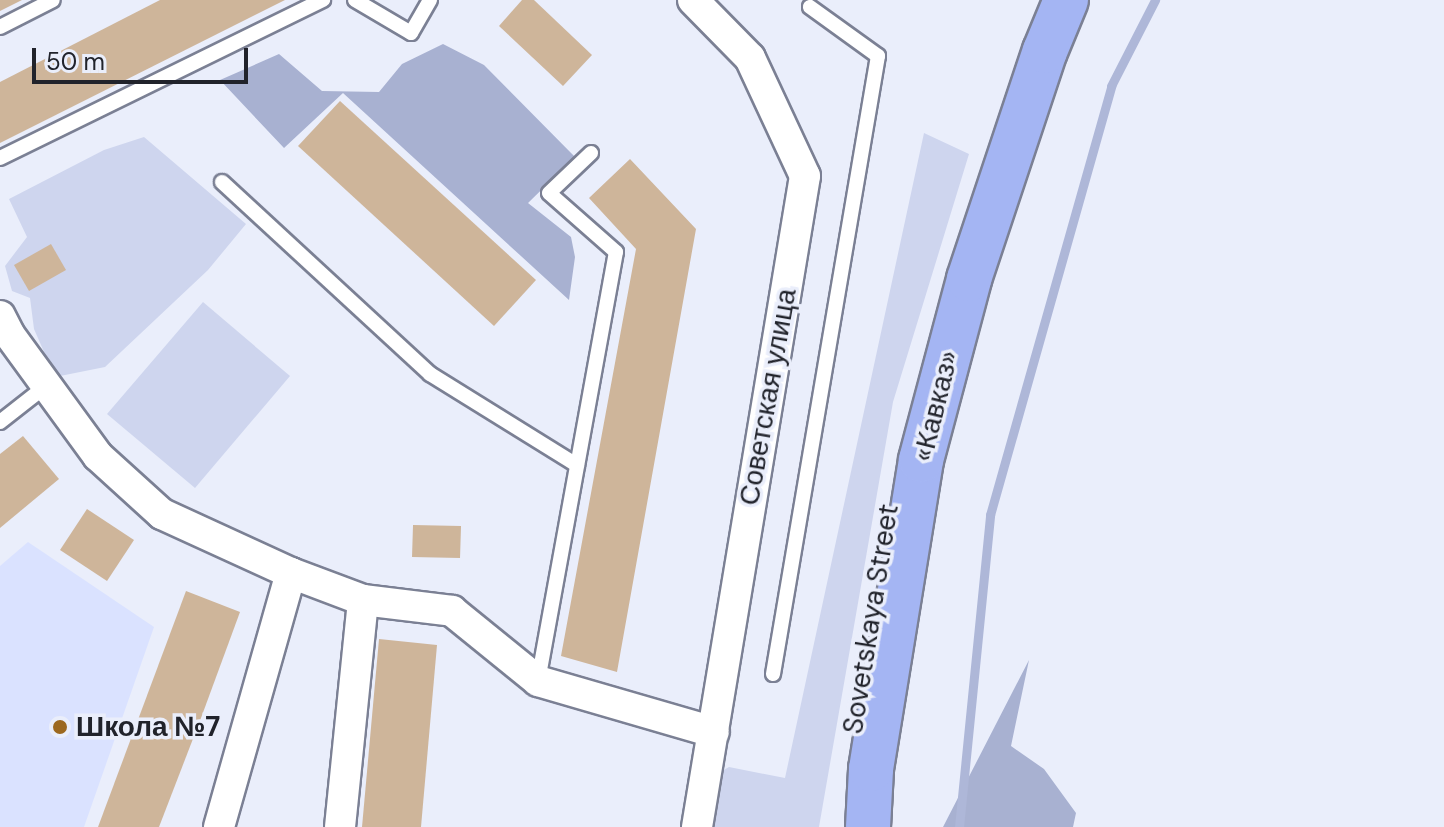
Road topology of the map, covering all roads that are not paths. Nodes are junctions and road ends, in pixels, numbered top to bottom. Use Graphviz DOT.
graph roads {
  1 [pos="53,0"];
  2 [pos="323,0"];
  3 [pos="355,0"];
  4 [pos="430,0"];
  5 [pos="693,0"];
  6 [pos="1034,0"];
  7 [pos="1066,0"];
  8 [pos="810,7"];
  9 [pos="0,27"];
  10 [pos="591,153"];
  11 [pos="0,158"];
  12 [pos="222,182"];
  13 [pos="3,329"];
  14 [pos="47,385"];
  15 [pos="0,422"];
  16 [pos="577,465"];
  17 [pos="291,573"];
  18 [pos="363,600"];
  19 [pos="773,674"];
  20 [pos="538,681"];
  21 [pos="714,732"];
  22 [pos="219,827"];
  23 [pos="340,827"];
  24 [pos="697,827"];
  25 [pos="841,827"];
  26 [pos="868,827"];
  1 -- 9 [label="lane"];
  2 -- 11 [label="lane"];
  3 -- 4 [label="lane"];
  5 -- 21 [label="street, Советская улица"];
  6 -- 25 [label="highway, Sovetskaya Street"];
  7 -- 26 [label="highway, «Кавказ»"];
  8 -- 19 [label="lane"];
  10 -- 16 [label="lane"];
  12 -- 16 [label="lane"];
  13 -- 14 [label="street"];
  14 -- 15 [label="lane"];
  14 -- 17 [label="street"];
  16 -- 20 [label="lane"];
  17 -- 18 [label="street"];
  17 -- 22 [label="street"];
  18 -- 20 [label="street"];
  18 -- 23 [label="street"];
  20 -- 21 [label="street"];
  21 -- 24 [label="street, Советская улица"];
}
